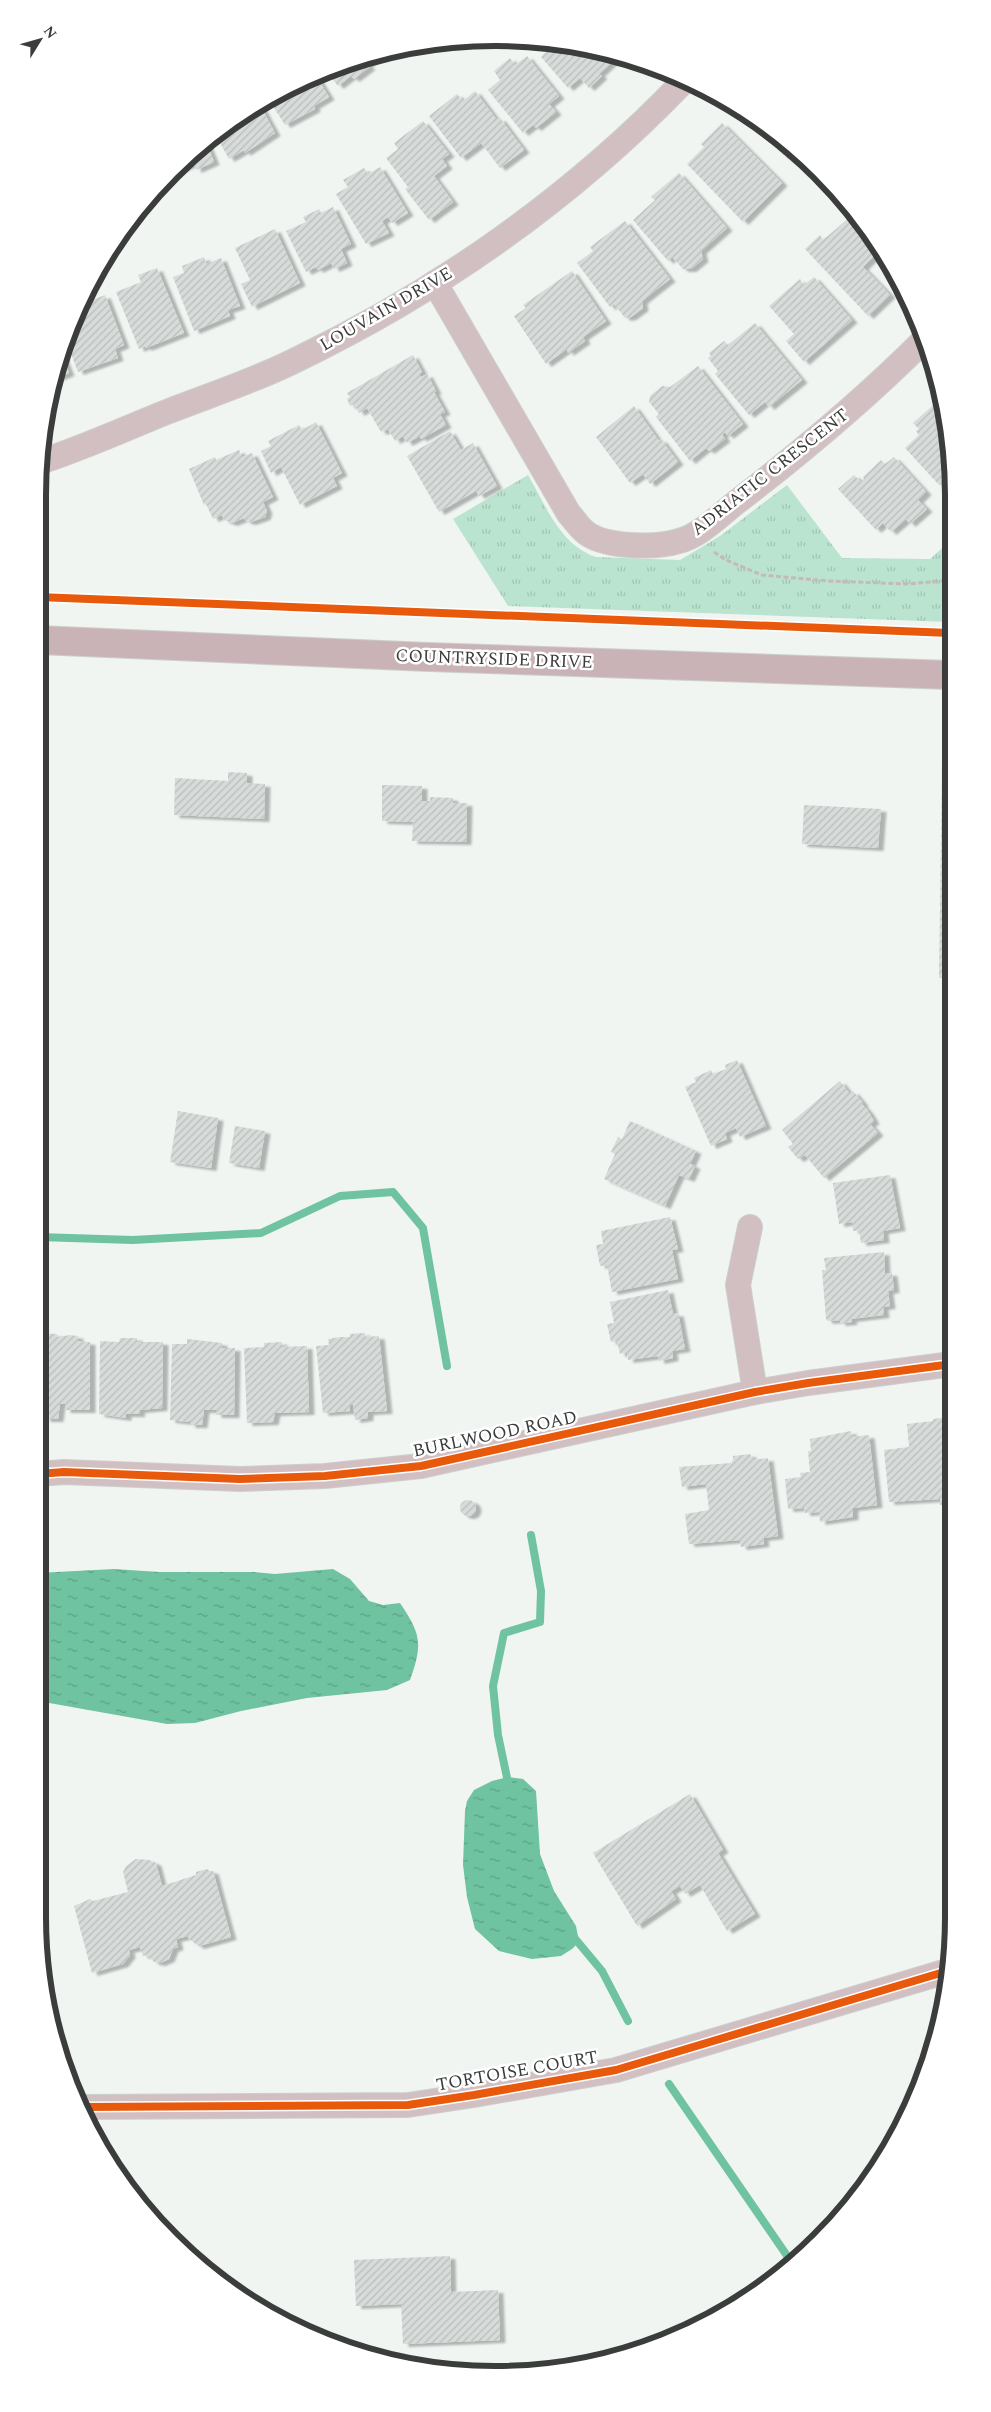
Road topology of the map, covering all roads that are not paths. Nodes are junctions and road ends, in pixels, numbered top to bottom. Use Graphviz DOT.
graph roads {
  1 [pos="679,86"];
  2 [pos="435,283"];
  3 [pos="919,345"];
  4 [pos="48,459"];
  5 [pos="46,640"];
  6 [pos="945,675"];
  7 [pos="750,1228"];
  8 [pos="945,1365"];
  9 [pos="755,1392"];
  10 [pos="46,1473"];
  11 [pos="941,1973"];
  12 [pos="89,2107"];
  1 -- 2 [label="street, LOUVAIN DRIVE"];
  2 -- 3 [label="street, ADRIATIC CRESCENT"];
  2 -- 4 [label="street, LOUVAIN DRIVE"];
  5 -- 6 [label="main road, COUNTRYSIDE DRIVE"];
  7 -- 9 [label="street"];
  8 -- 9 [label="street, BURLWOOD ROAD"];
  9 -- 10 [label="street, BURLWOOD ROAD"];
  11 -- 12 [label="street, TORTOISE COURT"];
}
